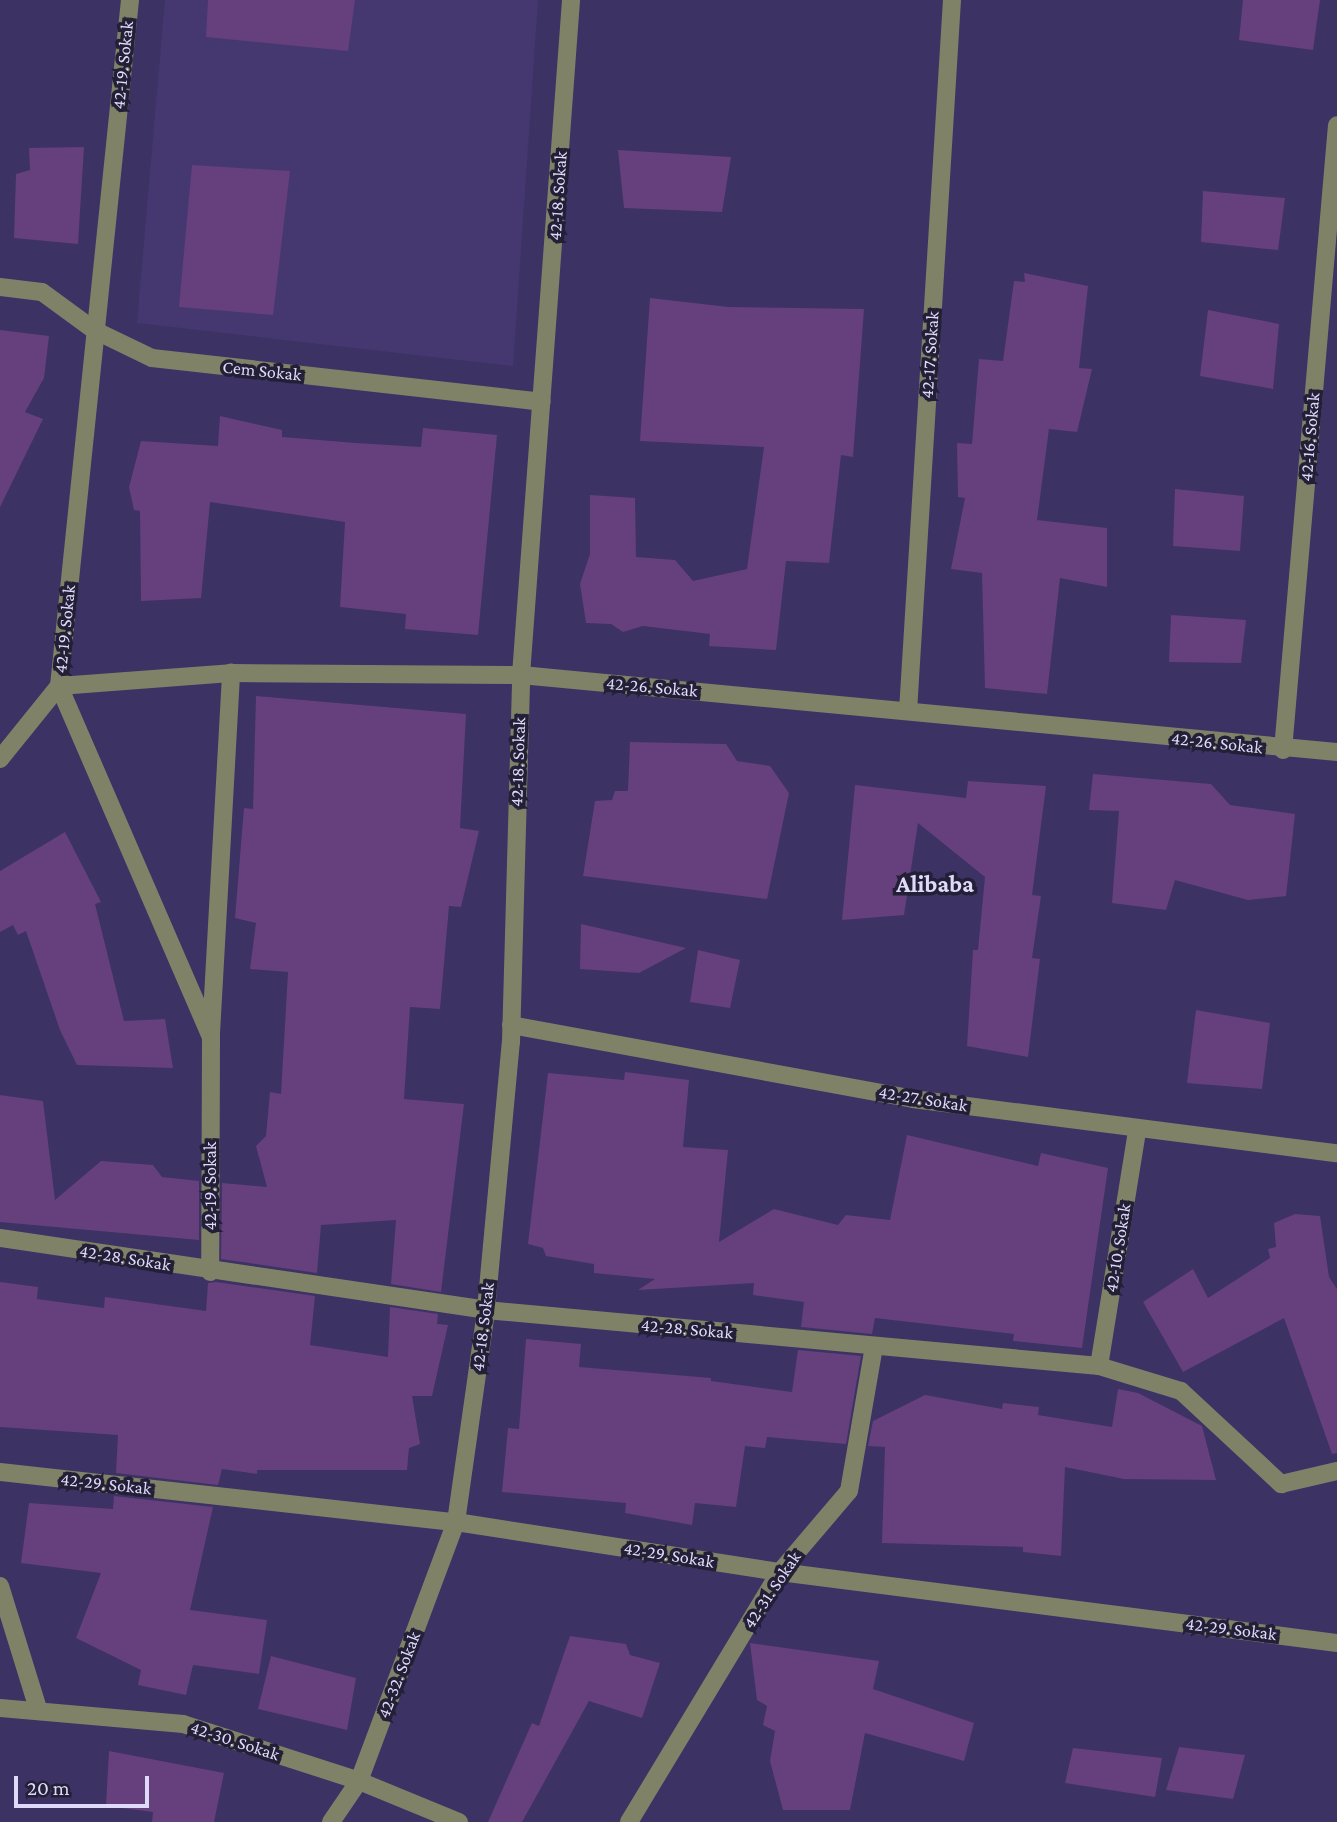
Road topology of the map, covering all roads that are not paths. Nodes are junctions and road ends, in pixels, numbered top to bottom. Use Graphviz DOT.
graph roads {
  1 [pos="130,0"];
  2 [pos="571,0"];
  3 [pos="952,0"];
  4 [pos="1337,125"];
  5 [pos="0,287"];
  6 [pos="94,330"];
  7 [pos="542,402"];
  8 [pos="231,673"];
  9 [pos="521,675"];
  10 [pos="59,686"];
  11 [pos="908,710"];
  12 [pos="1283,750"];
  13 [pos="1337,752"];
  14 [pos="0,759"];
  15 [pos="511,1025"];
  16 [pos="211,1037"];
  17 [pos="1137,1130"];
  18 [pos="1337,1153"];
  19 [pos="0,1238"];
  20 [pos="210,1272"];
  21 [pos="486,1310"];
  22 [pos="874,1346"];
  23 [pos="1099,1366"];
  24 [pos="1337,1471"];
  25 [pos="0,1472"];
  26 [pos="456,1522"];
  27 [pos="780,1572"];
  28 [pos="0,1586"];
  29 [pos="1337,1643"];
  30 [pos="0,1708"];
  31 [pos="38,1709"];
  32 [pos="359,1781"];
  33 [pos="331,1822"];
  34 [pos="459,1822"];
  35 [pos="629,1822"];
  1 -- 6 [label="street, 42-19. Sokak"];
  2 -- 7 [label="street, 42-18. Sokak"];
  3 -- 11 [label="street, 42-17. Sokak"];
  4 -- 12 [label="street, 42-16. Sokak"];
  5 -- 6 [label="street, Cem Sokak"];
  6 -- 7 [label="street, Cem Sokak"];
  6 -- 10 [label="street, 42-19. Sokak"];
  7 -- 9 [label="street, 42-18. Sokak"];
  8 -- 9 [label="street, 42-26. Sokak"];
  8 -- 10 [label="street, 42-26. Sokak"];
  8 -- 16 [label="street"];
  9 -- 11 [label="street, 42-26. Sokak"];
  9 -- 15 [label="street, 42-18. Sokak"];
  10 -- 14 [label="street"];
  10 -- 16 [label="street, 42-19. Sokak"];
  11 -- 12 [label="street, 42-26. Sokak"];
  12 -- 13 [label="street, 42-26. Sokak"];
  15 -- 17 [label="street, 42-27. Sokak"];
  15 -- 21 [label="street, 42-18. Sokak"];
  16 -- 20 [label="street, 42-19. Sokak"];
  17 -- 18 [label="street, 42-27. Sokak"];
  17 -- 23 [label="street, 42-10. Sokak"];
  19 -- 20 [label="street, 42-28. Sokak"];
  20 -- 21 [label="street, 42-28. Sokak"];
  21 -- 22 [label="street, 42-28. Sokak"];
  21 -- 26 [label="street, 42-18. Sokak"];
  22 -- 23 [label="street, 42-28. Sokak"];
  22 -- 27 [label="street, 42-31. Sokak"];
  23 -- 24 [label="street, 42-28. Sokak"];
  25 -- 26 [label="street, 42-29. Sokak"];
  26 -- 27 [label="street, 42-29. Sokak"];
  26 -- 32 [label="street, 42-32. Sokak"];
  27 -- 29 [label="street, 42-29. Sokak"];
  27 -- 35 [label="street, 42-31. Sokak"];
  28 -- 31 [label="street"];
  30 -- 31 [label="street, 42-30. Sokak"];
  31 -- 32 [label="street, 42-30. Sokak"];
  32 -- 33 [label="street, 42-32. Sokak"];
  32 -- 34 [label="street, 42-30. Sokak"];
}
